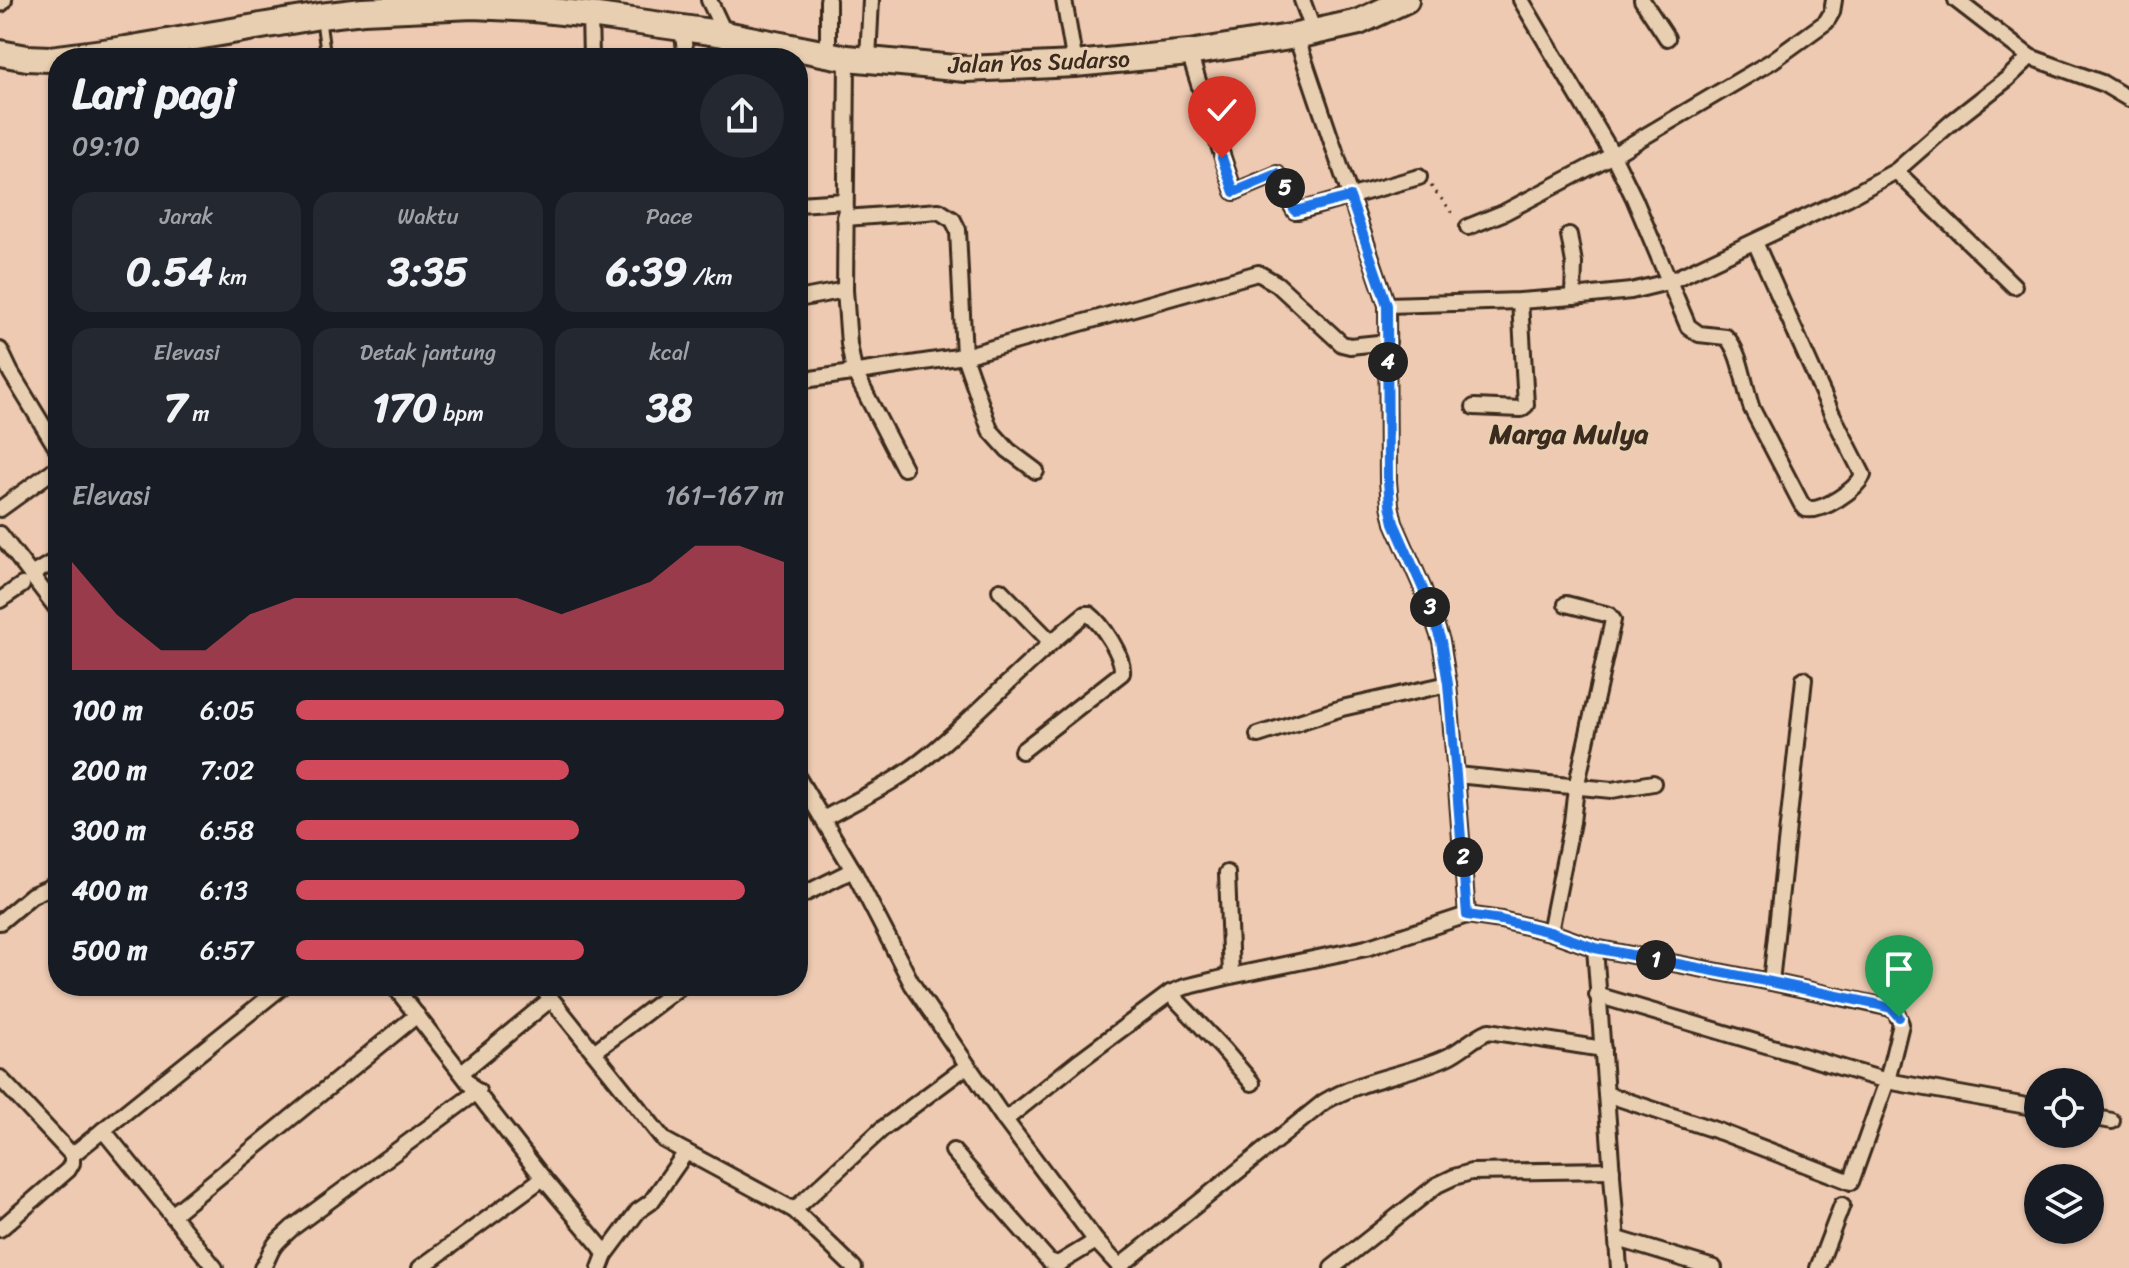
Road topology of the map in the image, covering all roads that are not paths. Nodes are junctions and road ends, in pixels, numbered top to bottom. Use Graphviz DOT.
graph roads {
  1 [pos="709,0"];
  2 [pos="828,0"];
  3 [pos="871,0"];
  4 [pos="1064,0"];
  5 [pos="1302,0"];
  6 [pos="1406,0"];
  7 [pos="1521,0"];
  8 [pos="1642,0"];
  9 [pos="1834,0"];
  10 [pos="1956,0"];
  11 [pos="334,10"];
  12 [pos="590,15"];
  13 [pos="682,28"];
  14 [pos="725,34"];
  15 [pos="1305,34"];
  16 [pos="1667,38"];
  17 [pos="151,48"];
  18 [pos="328,48"];
  19 [pos="591,48"];
  20 [pos="685,48"];
  21 [pos="800,48"];
  22 [pos="808,50"];
  23 [pos="0,53"];
  24 [pos="1189,53"];
  25 [pos="848,57"];
  26 [pos="2030,57"];
  27 [pos="48,59"];
  28 [pos="1075,64"];
  29 [pos="2129,99"];
  30 [pos="1613,155"];
  31 [pos="1896,171"];
  32 [pos="1419,177"];
  33 [pos="1350,197"];
  34 [pos="845,201"];
  35 [pos="808,203"];
  36 [pos="845,218"];
  37 [pos="1468,227"];
  38 [pos="1569,235"];
  39 [pos="1755,242"];
  40 [pos="1668,282"];
  41 [pos="2014,286"];
  42 [pos="845,290"];
  43 [pos="808,297"];
  44 [pos="1573,297"];
  45 [pos="1520,301"];
  46 [pos="1387,305"];
  47 [pos="1388,342"];
  48 [pos="0,350"];
  49 [pos="964,356"];
  50 [pos="854,371"];
  51 [pos="808,379"];
  52 [pos="1474,407"];
  53 [pos="48,434"];
  54 [pos="904,468"];
  55 [pos="1036,471"];
  56 [pos="48,474"];
  57 [pos="0,509"];
  58 [pos="0,534"];
  59 [pos="48,566"];
  60 [pos="26,580"];
  61 [pos="1000,590"];
  62 [pos="0,600"];
  63 [pos="48,601"];
  64 [pos="1566,604"];
  65 [pos="1050,641"];
  66 [pos="1804,679"];
  67 [pos="1448,684"];
  68 [pos="1258,735"];
  69 [pos="1022,751"];
  70 [pos="1456,775"];
  71 [pos="1653,783"];
  72 [pos="1576,788"];
  73 [pos="808,794"];
  74 [pos="823,819"];
  75 [pos="853,870"];
  76 [pos="1227,873"];
  77 [pos="48,888"];
  78 [pos="808,892"];
  79 [pos="1467,915"];
  80 [pos="0,922"];
  81 [pos="1550,932"];
  82 [pos="1595,948"];
  83 [pos="1231,976"];
  84 [pos="1771,982"];
  85 [pos="1170,993"];
  86 [pos="1597,995"];
  87 [pos="270,996"];
  88 [pos="402,996"];
  89 [pos="549,996"];
  90 [pos="668,996"];
  91 [pos="551,999"];
  92 [pos="417,1015"];
  93 [pos="1603,1049"];
  94 [pos="594,1052"];
  95 [pos="967,1066"];
  96 [pos="462,1072"];
  97 [pos="0,1078"];
  98 [pos="1887,1081"];
  99 [pos="1252,1083"];
  100 [pos="478,1091"];
  101 [pos="1606,1094"];
  102 [pos="2024,1105"];
  103 [pos="1005,1120"];
  104 [pos="2104,1120"];
  105 [pos="2112,1121"];
  106 [pos="103,1130"];
  107 [pos="953,1151"];
  108 [pos="686,1152"];
  109 [pos="72,1155"];
  110 [pos="1612,1170"];
  111 [pos="543,1178"];
  112 [pos="1842,1205"];
  113 [pos="794,1210"];
  114 [pos="172,1215"];
  115 [pos="0,1229"];
  116 [pos="1618,1239"];
  117 [pos="1096,1241"];
  118 [pos="602,1261"];
  119 [pos="1120,1267"];
  120 [pos="215,1268"];
  121 [pos="262,1268"];
  122 [pos="420,1268"];
  123 [pos="854,1268"];
  124 [pos="1332,1268"];
  125 [pos="1619,1268"];
  126 [pos="1714,1268"];
  127 [pos="1818,1268"];
  1 -- 14 [label="street"];
  2 -- 25 [label="street"];
  3 -- 25 [label="street"];
  4 -- 28 [label="street"];
  5 -- 15 [label="street"];
  6 -- 15 [label="highway, Jalan Yos Sudarso"];
  7 -- 30 [label="street"];
  8 -- 16 [label="street"];
  9 -- 30 [label="street"];
  10 -- 26 [label="street"];
  11 -- 12 [label="highway, Jalan Yos Sudarso"];
  11 -- 17 [label="highway, Jalan Yos Sudarso"];
  11 -- 18 [label="lane"];
  12 -- 13 [label="highway, Jalan Yos Sudarso"];
  12 -- 19 [label="street"];
  13 -- 14 [label="highway, Jalan Yos Sudarso"];
  13 -- 20 [label="street"];
  14 -- 21 [label="highway, Jalan Yos Sudarso"];
  15 -- 24 [label="highway, Jalan Yos Sudarso"];
  15 -- 33 [label="street"];
  22 -- 25 [label="highway, Jalan Yos Sudarso"];
  23 -- 27 [label="highway, Jalan Yos Sudarso"];
  24 -- 28 [label="highway, Jalan Yos Sudarso"];
  24 -- 33 [label="street"];
  25 -- 28 [label="highway, Jalan Yos Sudarso"];
  25 -- 34 [label="street"];
  26 -- 29 [label="street"];
  26 -- 31 [label="street"];
  30 -- 37 [label="street"];
  30 -- 40 [label="street"];
  31 -- 39 [label="street"];
  31 -- 41 [label="street"];
  32 -- 33 [label="street"];
  33 -- 46 [label="street"];
  34 -- 35 [label="street"];
  34 -- 36 [label="street"];
  36 -- 42 [label="street"];
  36 -- 49 [label="street"];
  38 -- 44 [label="street"];
  39 -- 40 [label="street"];
  39 -- 40 [label="street"];
  40 -- 44 [label="street"];
  42 -- 43 [label="street"];
  42 -- 50 [label="street"];
  44 -- 45 [label="street"];
  45 -- 46 [label="street"];
  45 -- 52 [label="street"];
  46 -- 47 [label="street"];
  47 -- 49 [label="street"];
  47 -- 67 [label="street"];
  48 -- 53 [label="street"];
  49 -- 50 [label="street"];
  49 -- 55 [label="street"];
  50 -- 51 [label="street"];
  50 -- 54 [label="street"];
  56 -- 57 [label="street"];
  58 -- 60 [label="street"];
  59 -- 60 [label="street"];
  60 -- 62 [label="street"];
  60 -- 63 [label="street"];
  61 -- 65 [label="street"];
  64 -- 72 [label="street"];
  65 -- 69 [label="street"];
  65 -- 74 [label="street"];
  66 -- 84 [label="street"];
  67 -- 68 [label="street"];
  67 -- 70 [label="street"];
  70 -- 72 [label="street"];
  70 -- 79 [label="street"];
  71 -- 72 [label="street"];
  72 -- 81 [label="street"];
  73 -- 74 [label="street"];
  74 -- 75 [label="street"];
  75 -- 78 [label="street"];
  75 -- 95 [label="street"];
  76 -- 83 [label="street"];
  77 -- 80 [label="street"];
  79 -- 81 [label="street"];
  79 -- 83 [label="street"];
  81 -- 82 [label="street"];
  82 -- 84 [label="street"];
  82 -- 86 [label="street"];
  83 -- 85 [label="street"];
  84 -- 98 [label="street"];
  85 -- 99 [label="street"];
  85 -- 103 [label="street"];
  86 -- 93 [label="street"];
  86 -- 98 [label="street"];
  87 -- 106 [label="street"];
  88 -- 92 [label="street"];
  89 -- 91 [label="street"];
  90 -- 94 [label="street"];
  91 -- 94 [label="street"];
  91 -- 96 [label="street"];
  92 -- 96 [label="street"];
  92 -- 114 [label="street"];
  93 -- 101 [label="street"];
  93 -- 119 [label="street"];
  94 -- 108 [label="street"];
  95 -- 103 [label="street"];
  95 -- 113 [label="street"];
  96 -- 100 [label="street"];
  97 -- 109 [label="street"];
  98 -- 101 [label="street"];
  98 -- 102 [label="street"];
  100 -- 111 [label="street"];
  100 -- 121 [label="street"];
  101 -- 110 [label="street"];
  103 -- 117 [label="street"];
  104 -- 105 [label="street"];
  106 -- 109 [label="street"];
  106 -- 114 [label="street"];
  107 -- 117 [label="street"];
  108 -- 113 [label="street"];
  108 -- 118 [label="street"];
  109 -- 115 [label="street"];
  110 -- 116 [label="street"];
  110 -- 124 [label="street"];
  111 -- 118 [label="street"];
  111 -- 122 [label="street"];
  112 -- 127 [label="street"];
  113 -- 123 [label="street"];
  114 -- 120 [label="street"];
  116 -- 125 [label="street"];
  116 -- 126 [label="street"];
  117 -- 119 [label="street"];
}
